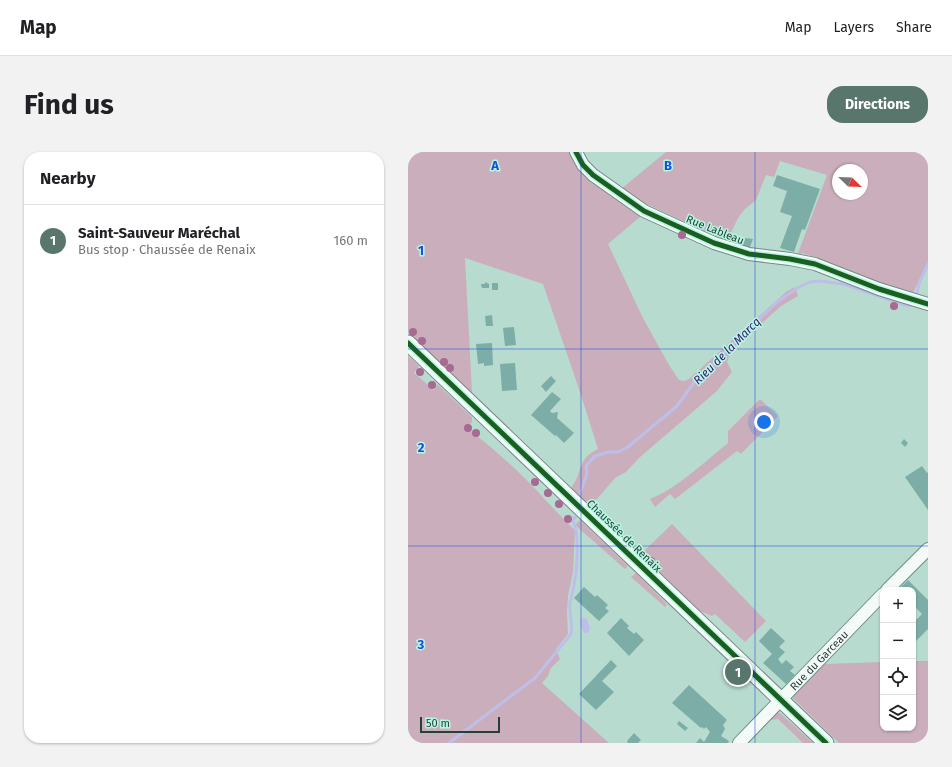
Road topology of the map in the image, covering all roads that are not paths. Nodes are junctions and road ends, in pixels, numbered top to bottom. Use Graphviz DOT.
graph roads {
  1 [pos="576,152"];
  2 [pos="928,304"];
  3 [pos="408,343"];
  4 [pos="928,549"];
  5 [pos="890,587"];
  6 [pos="880,597"];
  7 [pos="780,700"];
  8 [pos="739,743"];
  9 [pos="826,743"];
  1 -- 2 [label="street, Rue Lableau"];
  3 -- 7 [label="main road, Chaussée de Renaix"];
  4 -- 5 [label="street"];
  6 -- 7 [label="street, Rue du Garceau"];
  7 -- 8 [label="street, Rue du Garceau"];
  7 -- 9 [label="main road, Chaussée de Renaix"];
}
